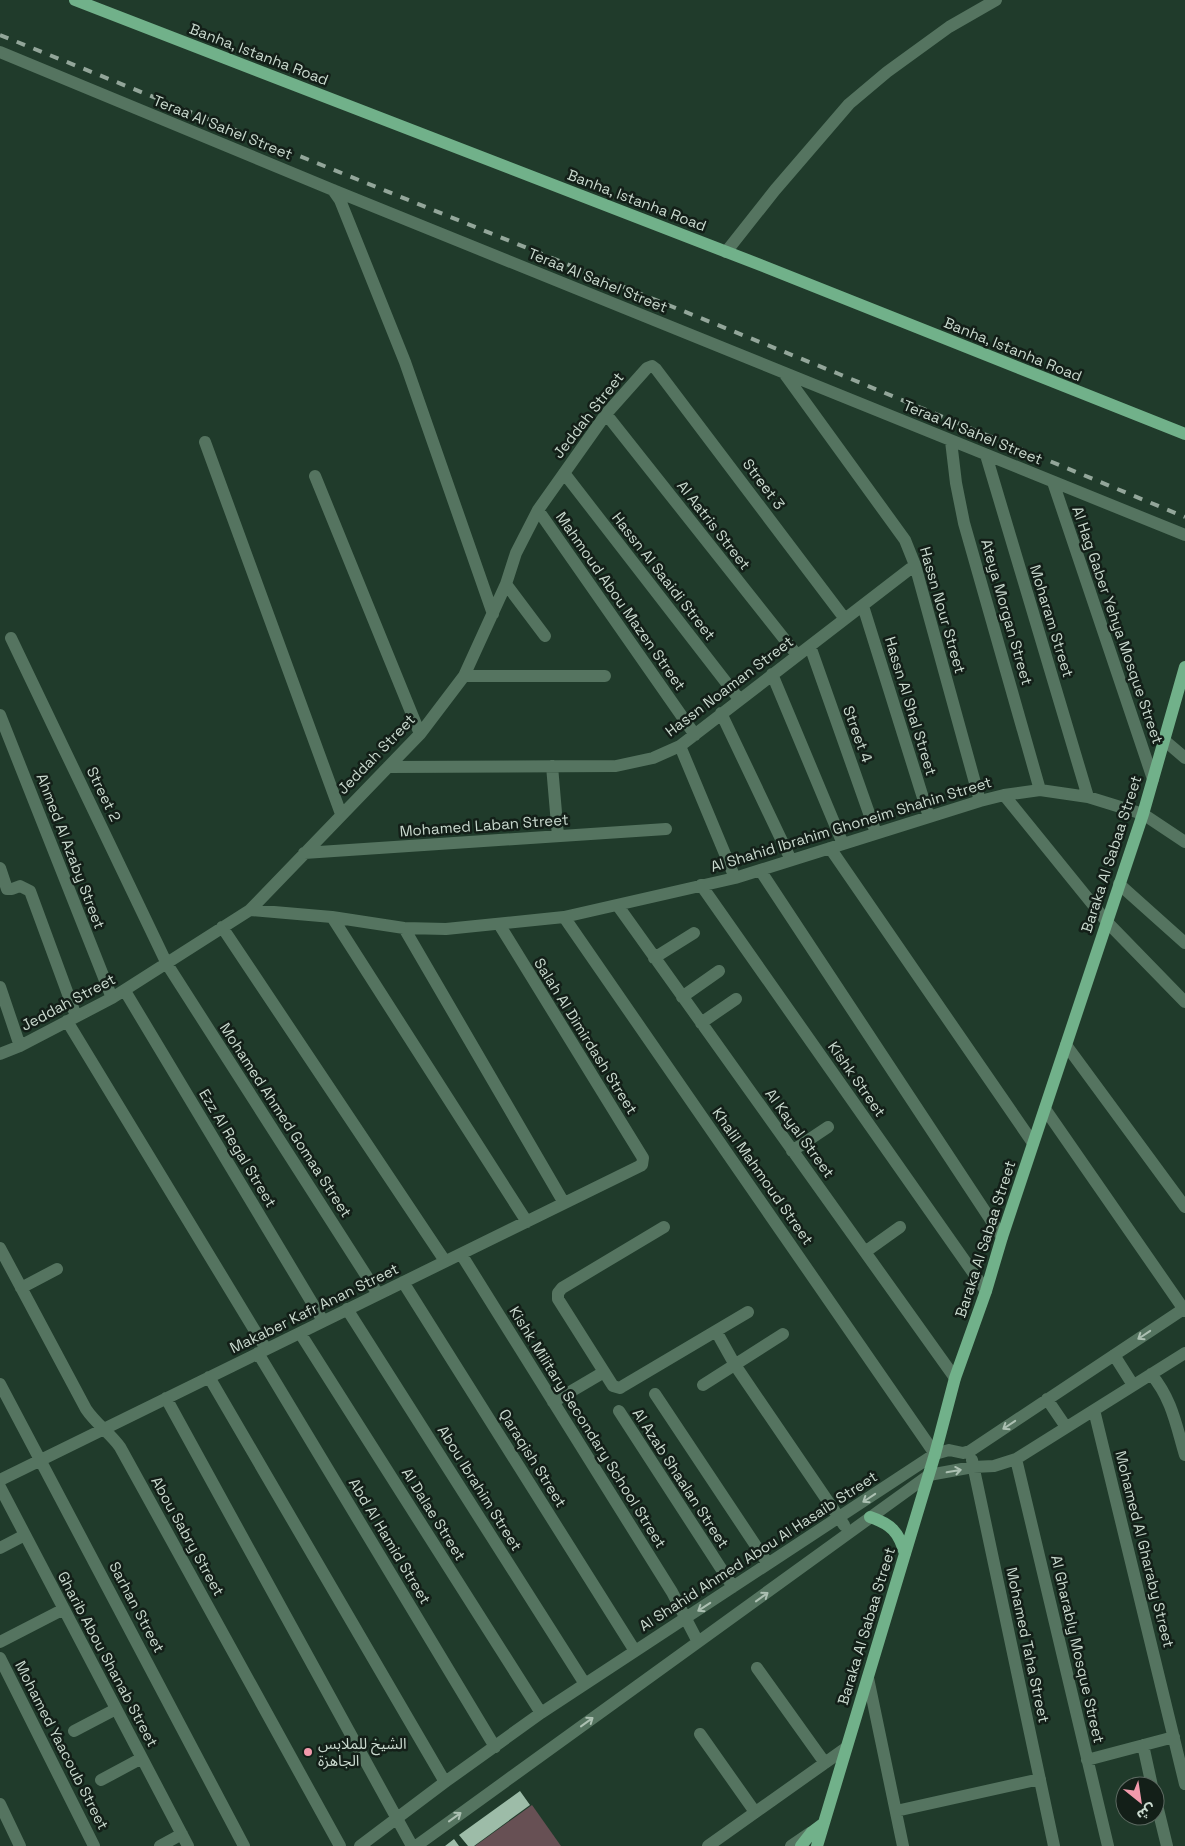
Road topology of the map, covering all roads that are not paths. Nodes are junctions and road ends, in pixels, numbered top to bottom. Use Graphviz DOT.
graph roads {
  1 [pos="75,0"];
  2 [pos="996,0"];
  3 [pos="0,52"];
  4 [pos="332,190"];
  5 [pos="726,252"];
  6 [pos="656,369"];
  7 [pos="784,373"];
  8 [pos="606,414"];
  9 [pos="1185,434"];
  10 [pos="952,441"];
  11 [pos="205,442"];
  12 [pos="986,455"];
  13 [pos="564,473"];
  14 [pos="315,476"];
  15 [pos="1053,482"];
  16 [pos="538,510"];
  17 [pos="1185,536"];
  18 [pos="915,565"];
  19 [pos="506,584"];
  20 [pos="863,606"];
  21 [pos="493,614"];
  22 [pos="845,619"];
  23 [pos="545,636"];
  24 [pos="11,638"];
  25 [pos="810,646"];
  26 [pos="797,655"];
  27 [pos="1185,668"];
  28 [pos="772,674"];
  29 [pos="464,676"];
  30 [pos="605,676"];
  31 [pos="739,699"];
  32 [pos="721,713"];
  33 [pos="0,715"];
  34 [pos="420,734"];
  35 [pos="695,735"];
  36 [pos="1164,740"];
  37 [pos="680,746"];
  38 [pos="1185,758"];
  39 [pos="552,766"];
  40 [pos="388,767"];
  41 [pos="1153,779"];
  42 [pos="1040,790"];
  43 [pos="1004,795"];
  44 [pos="1088,797"];
  45 [pos="980,801"];
  46 [pos="341,814"];
  47 [pos="1142,814"];
  48 [pos="929,817"];
  49 [pos="666,829"];
  50 [pos="876,833"];
  51 [pos="558,836"];
  52 [pos="1185,842"];
  53 [pos="844,844"];
  54 [pos="830,848"];
  55 [pos="304,853"];
  56 [pos="790,860"];
  57 [pos="0,868"];
  58 [pos="760,870"];
  59 [pos="735,878"];
  60 [pos="1119,884"];
  61 [pos="701,885"];
  62 [pos="618,906"];
  63 [pos="250,910"];
  64 [pos="332,917"];
  65 [pos="564,917"];
  66 [pos="1107,922"];
  67 [pos="499,924"];
  68 [pos="222,927"];
  69 [pos="404,928"];
  70 [pos="694,934"];
  71 [pos="1185,943"];
  72 [pos="654,958"];
  73 [pos="167,964"];
  74 [pos="719,971"];
  75 [pos="0,987"];
  76 [pos="125,991"];
  77 [pos="682,997"];
  78 [pos="112,998"];
  79 [pos="736,1000"];
  80 [pos="1185,1002"];
  81 [pos="72,1019"];
  82 [pos="701,1023"];
  83 [pos="1066,1045"];
  84 [pos="20,1046"];
  85 [pos="0,1054"];
  86 [pos="1045,1109"];
  87 [pos="828,1127"];
  88 [pos="1033,1144"];
  89 [pos="792,1151"];
  90 [pos="642,1165"];
  91 [pos="564,1203"];
  92 [pos="1185,1206"];
  93 [pos="527,1222"];
  94 [pos="664,1227"];
  95 [pos="900,1227"];
  96 [pos="1002,1237"];
  97 [pos="0,1248"];
  98 [pos="865,1252"];
  99 [pos="460,1254"];
  100 [pos="445,1261"];
  101 [pos="57,1269"];
  102 [pos="403,1282"];
  103 [pos="21,1288"];
  104 [pos="986,1291"];
  105 [pos="378,1294"];
  106 [pos="347,1309"];
  107 [pos="1184,1309"];
  108 [pos="748,1312"];
  109 [pos="323,1321"];
  110 [pos="716,1331"];
  111 [pos="300,1332"];
  112 [pos="783,1334"];
  113 [pos="262,1351"];
  114 [pos="1185,1353"];
  115 [pos="1114,1355"];
  116 [pos="735,1365"];
  117 [pos="604,1372"];
  118 [pos="1151,1374"];
  119 [pos="209,1377"];
  120 [pos="955,1378"];
  121 [pos="0,1384"];
  122 [pos="703,1385"];
  123 [pos="1133,1385"];
  124 [pos="655,1394"];
  125 [pos="166,1398"];
  126 [pos="1048,1399"];
  127 [pos="553,1402"];
  128 [pos="1094,1410"];
  129 [pos="619,1411"];
  130 [pos="1066,1427"];
  131 [pos="102,1429"];
  132 [pos="970,1450"];
  133 [pos="935,1454"];
  134 [pos="1185,1456"];
  135 [pos="1016,1459"];
  136 [pos="41,1460"];
  137 [pos="973,1467"];
  138 [pos="929,1475"];
  139 [pos="0,1480"];
  140 [pos="0,1487"];
  141 [pos="870,1517"];
  142 [pos="839,1518"];
  143 [pos="850,1534"];
  144 [pos="25,1535"];
  145 [pos="0,1548"];
  146 [pos="905,1554"];
  147 [pos="768,1564"];
  148 [pos="733,1587"];
  149 [pos="64,1610"];
  150 [pos="686,1618"];
  151 [pos="0,1642"];
  152 [pos="698,1642"];
  153 [pos="636,1651"];
  154 [pos="0,1658"];
  155 [pos="757,1668"];
  156 [pos="868,1678"];
  157 [pos="585,1684"];
  158 [pos="116,1709"];
  159 [pos="541,1713"];
  160 [pos="74,1731"];
  161 [pos="700,1734"];
  162 [pos="1174,1736"];
  163 [pos="1143,1745"];
  164 [pos="495,1746"];
  165 [pos="846,1748"];
  166 [pos="142,1758"];
  167 [pos="1087,1760"];
  168 [pos="825,1763"];
  169 [pos="1150,1776"];
  170 [pos="1040,1778"];
  171 [pos="101,1780"];
  172 [pos="445,1782"];
  173 [pos="1185,1784"];
  174 [pos="0,1804"];
  175 [pos="896,1811"];
  176 [pos="755,1812"];
  177 [pos="397,1819"];
  178 [pos="1162,1826"];
  179 [pos="182,1834"];
  180 [pos="818,1840"];
  181 [pos="20,1846"];
  182 [pos="94,1846"];
  183 [pos="160,1846"];
  184 [pos="188,1846"];
  185 [pos="244,1846"];
  186 [pos="340,1846"];
  187 [pos="360,1846"];
  188 [pos="412,1846"];
  189 [pos="416,1846"];
  190 [pos="708,1846"];
  191 [pos="791,1846"];
  192 [pos="801,1846"];
  193 [pos="903,1846"];
  194 [pos="1054,1846"];
  195 [pos="1108,1846"];
  196 [pos="1167,1846"];
  1 -- 5 [label="main road, Banha, Istanha Road"];
  2 -- 5 [label="street"];
  3 -- 4 [label="street, Teraa Al Sahel Street"];
  4 -- 7 [label="street, Teraa Al Sahel Street"];
  4 -- 21 [label="street"];
  5 -- 9 [label="main road, Banha, Istanha Road"];
  6 -- 8 [label="street, Jeddah Street"];
  6 -- 22 [label="street, Street 3"];
  7 -- 10 [label="street, Teraa Al Sahel Street"];
  7 -- 18 [label="street, Hassn Nour Street"];
  8 -- 13 [label="street, Jeddah Street"];
  8 -- 26 [label="street, Al Aatris Street"];
  10 -- 12 [label="street, Teraa Al Sahel Street"];
  10 -- 42 [label="street, Ateya Morgan Street"];
  11 -- 46 [label="street"];
  12 -- 15 [label="street, Teraa Al Sahel Street"];
  12 -- 44 [label="street, Moharam Street"];
  13 -- 16 [label="street, Jeddah Street"];
  13 -- 31 [label="street, Hassn Al Saaidi Street"];
  14 -- 34 [label="street"];
  15 -- 17 [label="street, Teraa Al Sahel Street"];
  15 -- 41 [label="street, Al Hag Gaber Yehya Mosque Street"];
  16 -- 19 [label="street, Jeddah Street"];
  16 -- 35 [label="street, Mahmoud Abou Mazen Street"];
  18 -- 20 [label="street, Hassn Noaman Street"];
  18 -- 45 [label="street, Hassn Nour Street"];
  19 -- 21 [label="street, Jeddah Street"];
  19 -- 23 [label="street"];
  20 -- 22 [label="street, Hassn Noaman Street"];
  20 -- 48 [label="street, Hassn Al Shal Street"];
  21 -- 29 [label="street, Jeddah Street"];
  22 -- 25 [label="street, Hassn Noaman Street"];
  24 -- 73 [label="street, Street 2"];
  25 -- 26 [label="street, Hassn Noaman Street"];
  25 -- 50 [label="street, Street 4"];
  26 -- 28 [label="street, Hassn Noaman Street"];
  27 -- 36 [label="main road, Baraka Al Sabaa Street"];
  28 -- 31 [label="street, Hassn Noaman Street"];
  28 -- 53 [label="street"];
  29 -- 30 [label="street"];
  29 -- 34 [label="street, Jeddah Street"];
  31 -- 32 [label="street, Hassn Noaman Street"];
  32 -- 35 [label="street, Hassn Noaman Street"];
  32 -- 56 [label="street"];
  33 -- 78 [label="street, Ahmed Al Azaby Street"];
  34 -- 40 [label="street, Jeddah Street"];
  35 -- 37 [label="street, Hassn Noaman Street"];
  36 -- 38 [label="street"];
  36 -- 41 [label="main road, Baraka Al Sabaa Street"];
  37 -- 39 [label="street, Hassn Noaman Street"];
  37 -- 59 [label="street"];
  39 -- 40 [label="street, Hassn Noaman Street"];
  39 -- 51 [label="street"];
  40 -- 46 [label="street, Jeddah Street"];
  41 -- 47 [label="main road, Baraka Al Sabaa Street"];
  42 -- 43 [label="street, Al Shahid Ibrahim Ghoneim Shahin Street"];
  42 -- 44 [label="street, Al Shahid Ibrahim Ghoneim Shahin Street"];
  43 -- 45 [label="street, Al Shahid Ibrahim Ghoneim Shahin Street"];
  43 -- 66 [label="street"];
  44 -- 47 [label="street, Al Shahid Ibrahim Ghoneim Shahin Street"];
  45 -- 48 [label="street, Al Shahid Ibrahim Ghoneim Shahin Street"];
  46 -- 55 [label="street, Jeddah Street"];
  47 -- 52 [label="street, Al Shahid Ibrahim Ghoneim Shahin Street"];
  47 -- 60 [label="main road, Baraka Al Sabaa Street"];
  48 -- 50 [label="street, Al Shahid Ibrahim Ghoneim Shahin Street"];
  49 -- 51 [label="street, Mohamed Laban Street"];
  50 -- 53 [label="street, Al Shahid Ibrahim Ghoneim Shahin Street"];
  51 -- 55 [label="street, Mohamed Laban Street"];
  53 -- 54 [label="street, Al Shahid Ibrahim Ghoneim Shahin Street"];
  54 -- 56 [label="street, Al Shahid Ibrahim Ghoneim Shahin Street"];
  54 -- 88 [label="street"];
  55 -- 63 [label="street, Jeddah Street"];
  56 -- 58 [label="street, Al Shahid Ibrahim Ghoneim Shahin Street"];
  57 -- 81 [label="street, Abd Al Hamid Street"];
  58 -- 59 [label="street, Al Shahid Ibrahim Ghoneim Shahin Street"];
  58 -- 96 [label="street"];
  59 -- 61 [label="street, Al Shahid Ibrahim Ghoneim Shahin Street"];
  60 -- 66 [label="main road, Baraka Al Sabaa Street"];
  60 -- 71 [label="street"];
  61 -- 62 [label="street, Al Shahid Ibrahim Ghoneim Shahin Street"];
  61 -- 104 [label="street, Kishk Street"];
  62 -- 65 [label="street, Al Shahid Ibrahim Ghoneim Shahin Street"];
  62 -- 72 [label="street, Al Kayal Street"];
  63 -- 64 [label="street, Al Shahid Ibrahim Ghoneim Shahin Street"];
  63 -- 68 [label="street, Jeddah Street"];
  64 -- 69 [label="street, Al Shahid Ibrahim Ghoneim Shahin Street"];
  64 -- 93 [label="street"];
  65 -- 67 [label="street, Al Shahid Ibrahim Ghoneim Shahin Street"];
  65 -- 133 [label="street, Khalil Mahmoud Street"];
  66 -- 80 [label="street"];
  66 -- 83 [label="main road, Baraka Al Sabaa Street"];
  67 -- 69 [label="street, Al Shahid Ibrahim Ghoneim Shahin Street"];
  67 -- 90 [label="street, Salah Al Dimirdash Street"];
  68 -- 73 [label="street, Jeddah Street"];
  68 -- 100 [label="street"];
  69 -- 91 [label="street"];
  70 -- 72 [label="street"];
  72 -- 77 [label="street, Al Kayal Street"];
  73 -- 76 [label="street, Jeddah Street"];
  73 -- 105 [label="street, Mohamed Ahmed Gomaa Street"];
  74 -- 77 [label="street"];
  75 -- 84 [label="street"];
  76 -- 78 [label="street, Jeddah Street"];
  76 -- 109 [label="street, Ezz Al Regal Street"];
  77 -- 82 [label="street, Al Kayal Street"];
  78 -- 81 [label="street, Jeddah Street"];
  79 -- 82 [label="street"];
  81 -- 84 [label="street, Jeddah Street"];
  81 -- 113 [label="street, Abd Al Hamid Street"];
  82 -- 89 [label="street, Al Kayal Street"];
  83 -- 86 [label="main road, Baraka Al Sabaa Street"];
  83 -- 92 [label="street"];
  84 -- 85 [label="street, Jeddah Street"];
  86 -- 88 [label="main road, Baraka Al Sabaa Street"];
  86 -- 107 [label="street"];
  87 -- 89 [label="street"];
  88 -- 96 [label="main road, Baraka Al Sabaa Street"];
  89 -- 98 [label="street, Al Kayal Street"];
  90 -- 91 [label="street, Makaber Kafr Anan Street"];
  91 -- 93 [label="street, Makaber Kafr Anan Street"];
  93 -- 99 [label="street, Makaber Kafr Anan Street"];
  94 -- 117 [label="street"];
  95 -- 98 [label="street"];
  96 -- 104 [label="main road, Baraka Al Sabaa Street"];
  97 -- 103 [label="street, Abou Sabry Street"];
  98 -- 120 [label="street, Al Kayal Street"];
  99 -- 100 [label="street, Makaber Kafr Anan Street"];
  99 -- 127 [label="street, Kishk Military Secondary School Street"];
  100 -- 102 [label="street, Makaber Kafr Anan Street"];
  101 -- 103 [label="street"];
  102 -- 105 [label="street, Makaber Kafr Anan Street"];
  102 -- 153 [label="street, Qaraqish Street"];
  103 -- 131 [label="street, Abou Sabry Street"];
  104 -- 120 [label="main road, Baraka Al Sabaa Street"];
  105 -- 106 [label="street, Makaber Kafr Anan Street"];
  106 -- 109 [label="street, Makaber Kafr Anan Street"];
  106 -- 157 [label="street, Abou Ibrahim Street"];
  107 -- 115 [label="street, one-way"];
  108 -- 110 [label="street"];
  109 -- 111 [label="street, Makaber Kafr Anan Street"];
  110 -- 116 [label="street"];
  110 -- 117 [label="street"];
  111 -- 113 [label="street, Makaber Kafr Anan Street"];
  111 -- 159 [label="street, Al Dalae Street"];
  112 -- 116 [label="street"];
  113 -- 119 [label="street, Makaber Kafr Anan Street"];
  113 -- 164 [label="street, Abd Al Hamid Street"];
  114 -- 118 [label="street, Al Shahid Ahmed Abou Al Hasaib Street"];
  115 -- 123 [label="street"];
  115 -- 126 [label="street"];
  116 -- 122 [label="street"];
  116 -- 142 [label="street"];
  117 -- 127 [label="street"];
  118 -- 123 [label="street, Al Shahid Ahmed Abou Al Hasaib Street"];
  118 -- 134 [label="street"];
  119 -- 125 [label="street, Makaber Kafr Anan Street"];
  119 -- 172 [label="street"];
  120 -- 133 [label="main road, Baraka Al Sabaa Street"];
  121 -- 136 [label="street, Sarhan Street"];
  123 -- 128 [label="street, Al Shahid Ahmed Abou Al Hasaib Street"];
  124 -- 147 [label="street"];
  125 -- 131 [label="street, Makaber Kafr Anan Street"];
  125 -- 177 [label="street"];
  126 -- 130 [label="street"];
  126 -- 132 [label="street, one-way"];
  127 -- 150 [label="street, Kishk Military Secondary School Street"];
  128 -- 130 [label="street, Al Shahid Ahmed Abou Al Hasaib Street"];
  128 -- 162 [label="street, Mohamed Al Gharaby Street"];
  129 -- 148 [label="street, Al Azab Shaalan Street"];
  130 -- 135 [label="street, Al Shahid Ahmed Abou Al Hasaib Street"];
  131 -- 136 [label="street, Makaber Kafr Anan Street"];
  131 -- 186 [label="street, Abou Sabry Street"];
  132 -- 133 [label="street, Al Shahid Ahmed Abou Al Hasaib Street"];
  132 -- 137 [label="street, Mohamed Taha Street"];
  133 -- 138 [label="main road, Baraka Al Sabaa Street"];
  133 -- 142 [label="street, Al Shahid Ahmed Abou Al Hasaib Street, one-way"];
  135 -- 137 [label="street, Al Shahid Ahmed Abou Al Hasaib Street"];
  135 -- 167 [label="street, Al Gharably Mosque Street"];
  136 -- 139 [label="street, Makaber Kafr Anan Street"];
  136 -- 185 [label="street, Sarhan Street"];
  138 -- 137 [label="street, Al Shahid Ahmed Abou Al Hasaib Street, one-way"];
  137 -- 170 [label="street, Mohamed Taha Street"];
  138 -- 141 [label="street, Al Shahid Ahmed Abou Al Hasaib Street"];
  138 -- 146 [label="main road, Baraka Al Sabaa Street"];
  140 -- 144 [label="street, Gharib Abou Shanab Street"];
  141 -- 143 [label="street, Al Shahid Ahmed Abou Al Hasaib Street"];
  141 -- 146 [label="main road"];
  142 -- 143 [label="street"];
  142 -- 147 [label="street, Al Shahid Ahmed Abou Al Hasaib Street"];
  152 -- 143 [label="street, Al Shahid Ahmed Abou Al Hasaib Street, one-way"];
  144 -- 145 [label="street"];
  144 -- 149 [label="street, Gharib Abou Shanab Street"];
  146 -- 156 [label="main road, Baraka Al Sabaa Street"];
  147 -- 148 [label="street, Al Shahid Ahmed Abou Al Hasaib Street"];
  148 -- 150 [label="street, Al Shahid Ahmed Abou Al Hasaib Street, one-way"];
  149 -- 151 [label="street"];
  149 -- 158 [label="street, Gharib Abou Shanab Street"];
  150 -- 152 [label="street, Kishk Military Secondary School Street"];
  150 -- 153 [label="street, Al Shahid Ahmed Abou Al Hasaib Street"];
  189 -- 152 [label="street, Al Shahid Ahmed Abou Al Hasaib Street, one-way"];
  153 -- 157 [label="street, Al Shahid Ahmed Abou Al Hasaib Street"];
  154 -- 182 [label="street, Mohamed Yaacoub Street"];
  155 -- 168 [label="street"];
  156 -- 165 [label="main road, Baraka Al Sabaa Street"];
  156 -- 175 [label="street"];
  157 -- 159 [label="street, Al Shahid Ahmed Abou Al Hasaib Street"];
  158 -- 160 [label="street"];
  158 -- 166 [label="street, Gharib Abou Shanab Street"];
  159 -- 164 [label="street, Al Shahid Ahmed Abou Al Hasaib Street"];
  161 -- 176 [label="street"];
  162 -- 163 [label="street"];
  162 -- 173 [label="street, Mohamed Al Gharaby Street"];
  163 -- 167 [label="street"];
  163 -- 169 [label="street"];
  164 -- 172 [label="street, Al Shahid Ahmed Abou Al Hasaib Street"];
  165 -- 168 [label="street"];
  165 -- 180 [label="main road, Baraka Al Sabaa Street"];
  166 -- 171 [label="street"];
  166 -- 179 [label="street, Gharib Abou Shanab Street"];
  167 -- 195 [label="street, Al Gharably Mosque Street"];
  168 -- 176 [label="street"];
  170 -- 175 [label="street"];
  170 -- 194 [label="street, Mohamed Taha Street"];
  172 -- 177 [label="street, Al Shahid Ahmed Abou Al Hasaib Street"];
  174 -- 181 [label="street"];
  175 -- 193 [label="street"];
  176 -- 190 [label="street"];
  177 -- 187 [label="street, Al Shahid Ahmed Abou Al Hasaib Street"];
  177 -- 188 [label="street"];
  178 -- 196 [label="street"];
  179 -- 183 [label="street"];
  179 -- 184 [label="street, Gharib Abou Shanab Street"];
  180 -- 191 [label="street"];
  180 -- 192 [label="main road, Baraka Al Sabaa Street"];
}
